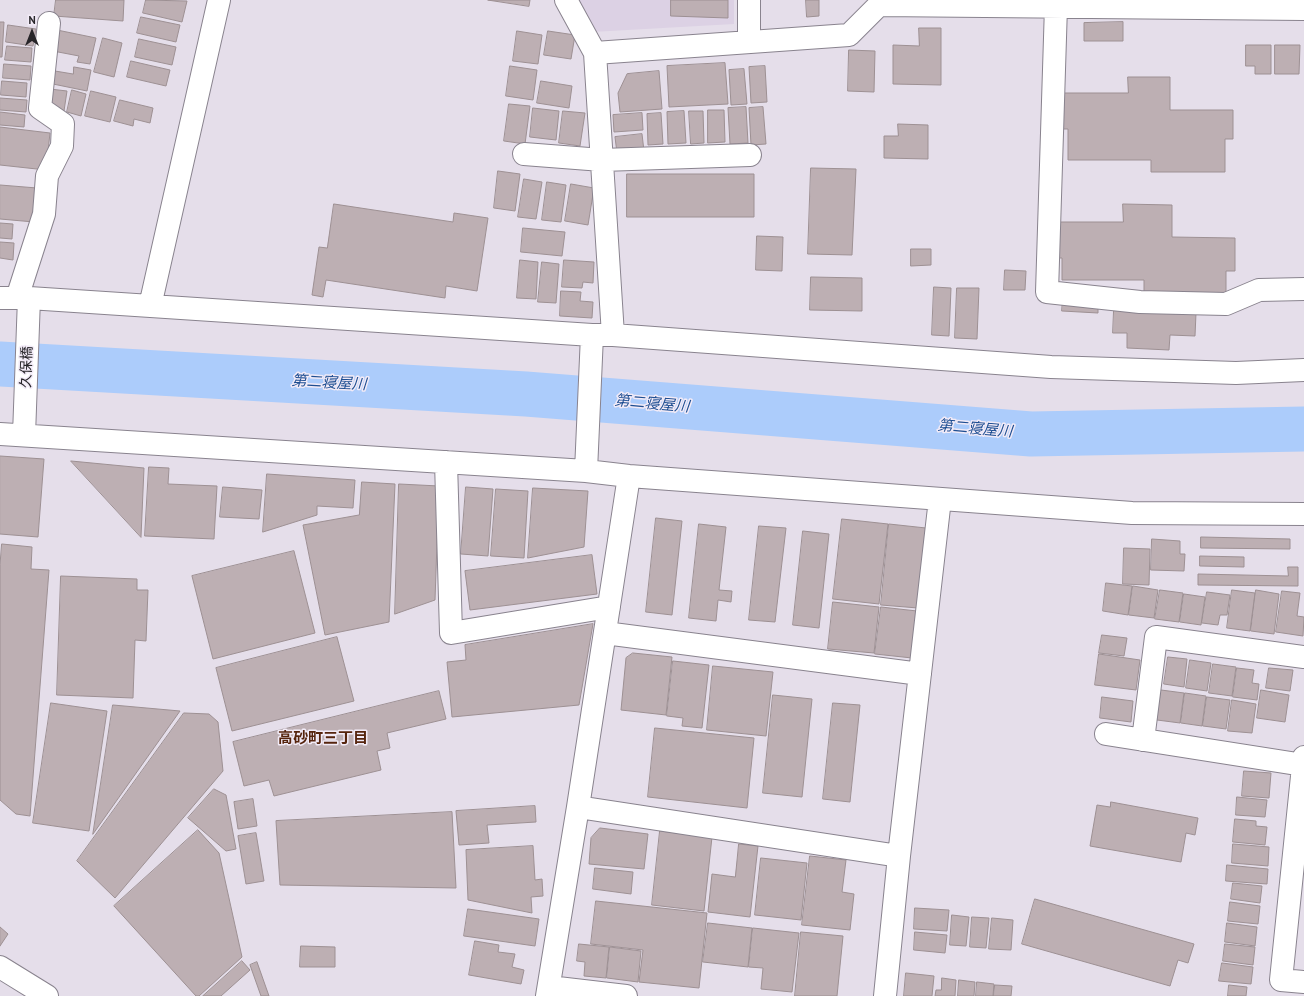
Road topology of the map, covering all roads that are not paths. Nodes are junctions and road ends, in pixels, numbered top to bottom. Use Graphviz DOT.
graph roads {
  1 [pos="219,0"];
  2 [pos="566,0"];
  3 [pos="748,0"];
  4 [pos="1056,6"];
  5 [pos="1304,9"];
  6 [pos="49,24"];
  7 [pos="749,42"];
  8 [pos="595,53"];
  9 [pos="524,154"];
  10 [pos="750,155"];
  11 [pos="602,160"];
  12 [pos="1304,289"];
  13 [pos="16,298"];
  14 [pos="150,306"];
  15 [pos="602,336"];
  16 [pos="1304,370"];
  17 [pos="0,434"];
  18 [pos="24,435"];
  19 [pos="446,462"];
  20 [pos="586,471"];
  21 [pos="629,476"];
  22 [pos="940,499"];
  23 [pos="1304,514"];
  24 [pos="609,607"];
  25 [pos="605,633"];
  26 [pos="1304,657"];
  27 [pos="920,674"];
  28 [pos="1106,734"];
  29 [pos="1143,740"];
  30 [pos="1304,761"];
  31 [pos="578,807"];
  32 [pos="899,856"];
  33 [pos="1299,864"];
  34 [pos="0,968"];
  35 [pos="1304,982"];
  36 [pos="548,992"];
  37 [pos="47,996"];
  38 [pos="626,996"];
  39 [pos="885,996"];
  1 -- 14 [label="street"];
  2 -- 8 [label="street"];
  3 -- 7 [label="street"];
  4 -- 5 [label="street"];
  4 -- 7 [label="street"];
  4 -- 12 [label="street"];
  6 -- 13 [label="street, 久保橋"];
  7 -- 8 [label="street"];
  8 -- 11 [label="street"];
  9 -- 11 [label="street"];
  10 -- 11 [label="street"];
  11 -- 15 [label="street"];
  13 -- 14 [label="street"];
  13 -- 18 [label="street, 久保橋"];
  14 -- 15 [label="street"];
  15 -- 16 [label="street"];
  15 -- 20 [label="street"];
  17 -- 18 [label="street"];
  18 -- 19 [label="street"];
  19 -- 20 [label="street"];
  19 -- 24 [label="street"];
  20 -- 21 [label="street"];
  21 -- 22 [label="street"];
  21 -- 24 [label="street"];
  22 -- 23 [label="street"];
  22 -- 27 [label="street"];
  24 -- 25 [label="street"];
  25 -- 27 [label="street"];
  25 -- 31 [label="street"];
  26 -- 29 [label="street"];
  27 -- 32 [label="street"];
  28 -- 29 [label="street"];
  29 -- 30 [label="street"];
  30 -- 33 [label="street"];
  31 -- 32 [label="street"];
  31 -- 36 [label="street"];
  32 -- 39 [label="street"];
  33 -- 35 [label="street"];
  34 -- 37 [label="street"];
  36 -- 38 [label="street"];
}
